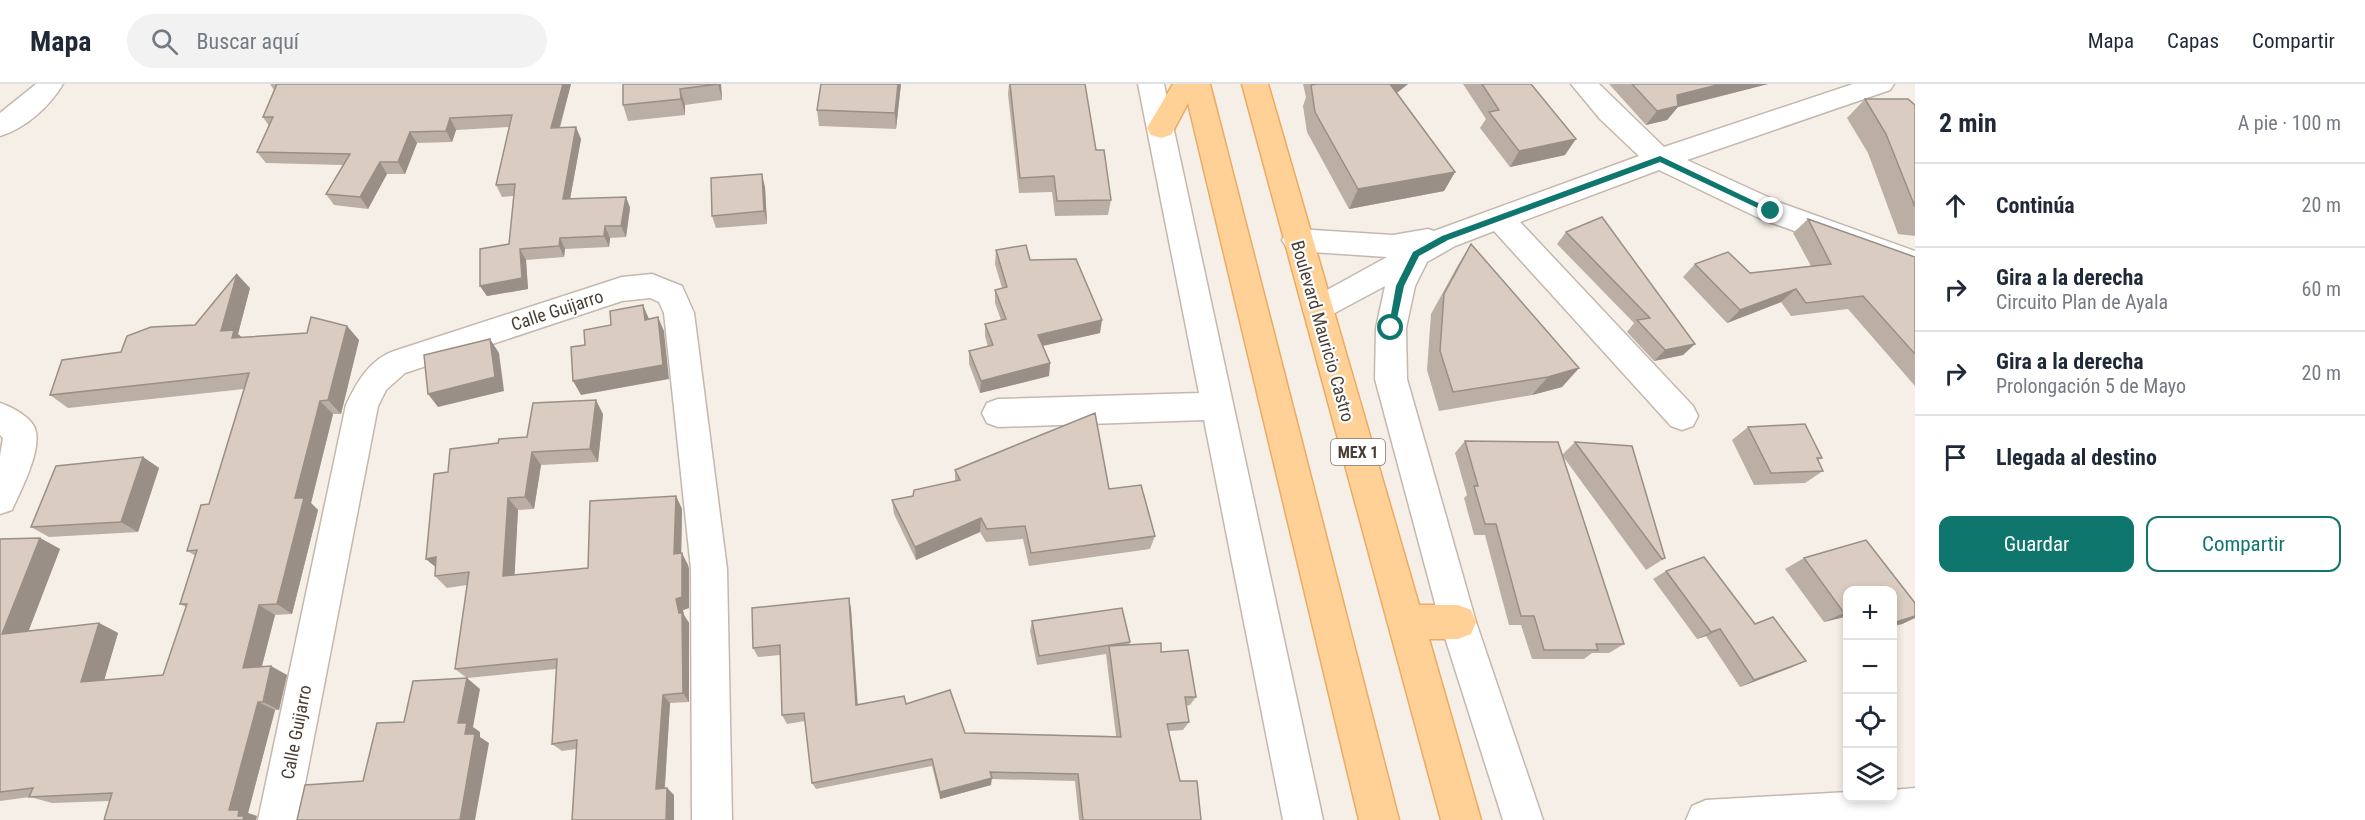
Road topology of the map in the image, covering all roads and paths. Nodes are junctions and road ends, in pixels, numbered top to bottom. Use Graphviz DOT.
graph roads {
  1 [pos="50,84"];
  2 [pos="1151,84"];
  3 [pos="1185,84"];
  4 [pos="1197,84"];
  5 [pos="1255,84"];
  6 [pos="1584,84"];
  7 [pos="1881,84"];
  8 [pos="0,126"];
  9 [pos="1161,129"];
  10 [pos="1660,159"];
  11 [pos="1500,219"];
  12 [pos="1297,240"];
  13 [pos="1430,246"];
  14 [pos="1915,263"];
  15 [pos="1318,310"];
  16 [pos="1217,406"];
  17 [pos="998,413"];
  18 [pos="1682,416"];
  19 [pos="0,417"];
  20 [pos="0,499"];
  21 [pos="1407,622"];
  22 [pos="1458,622"];
  23 [pos="1915,808"];
  24 [pos="278,820"];
  25 [pos="712,820"];
  26 [pos="1303,820"];
  27 [pos="1379,820"];
  28 [pos="1461,820"];
  29 [pos="1523,820"];
  30 [pos="1706,820"];
  1 -- 8 [label="street"];
  2 -- 9 [label="street"];
  3 -- 9 [label="main road"];
  4 -- 27 [label="main road"];
  5 -- 12 [label="main road, Boulevard Mauricio Castro / MEX 1"];
  6 -- 10 [label="street"];
  7 -- 10 [label="street"];
  9 -- 16 [label="street"];
  10 -- 11 [label="street"];
  10 -- 14 [label="street"];
  11 -- 13 [label="street"];
  11 -- 18 [label="street"];
  12 -- 13 [label="street"];
  12 -- 15 [label="main road, Boulevard Mauricio Castro / MEX 1"];
  13 -- 15 [label="street"];
  13 -- 22 [label="street"];
  15 -- 21 [label="main road, Boulevard Mauricio Castro / MEX 1"];
  16 -- 17 [label="street"];
  16 -- 26 [label="street"];
  19 -- 20 [label="street"];
  21 -- 22 [label="main road"];
  21 -- 28 [label="main road, Boulevard Mauricio Castro / MEX 1"];
  22 -- 29 [label="street"];
  23 -- 30 [label="street"];
  24 -- 25 [label="street, Calle Guijarro"];
}
